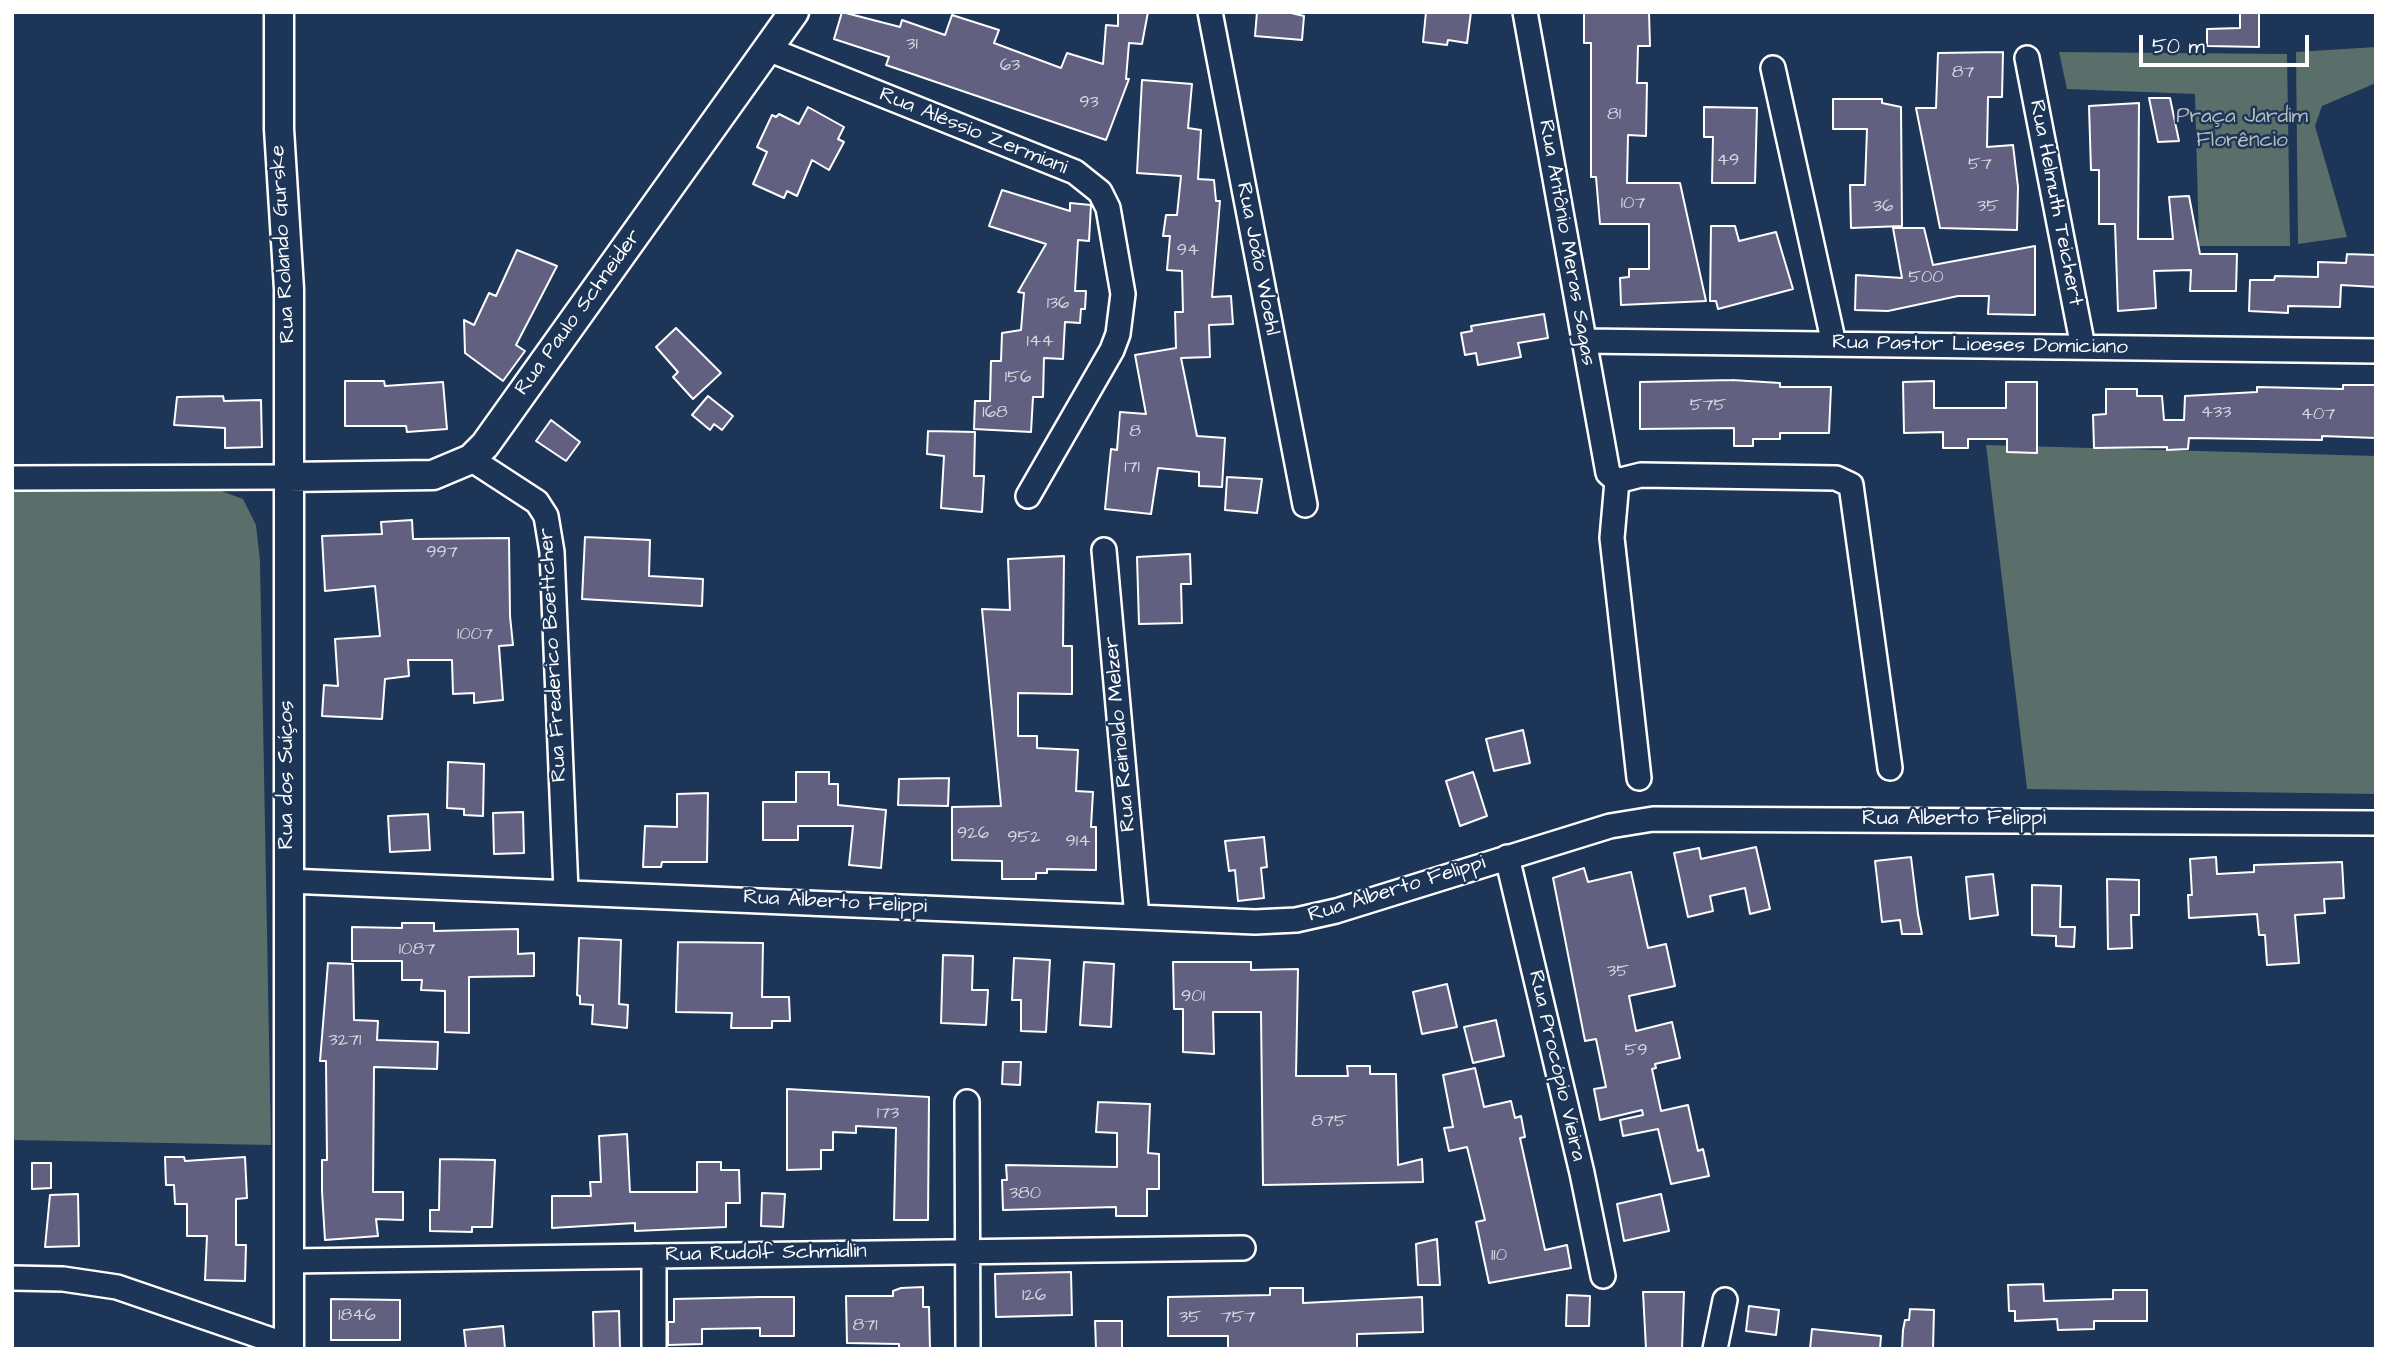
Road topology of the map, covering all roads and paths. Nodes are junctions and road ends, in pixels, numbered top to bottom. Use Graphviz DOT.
graph roads {
  1 [pos="279,12"];
  2 [pos="794,12"];
  3 [pos="1210,12"];
  4 [pos="1525,12"];
  5 [pos="768,50"];
  6 [pos="2027,58"];
  7 [pos="1773,68"];
  8 [pos="1584,341"];
  9 [pos="1834,344"];
  10 [pos="2083,347"];
  11 [pos="2376,351"];
  12 [pos="471,459"];
  13 [pos="288,477"];
  14 [pos="1612,477"];
  15 [pos="12,478"];
  16 [pos="1028,496"];
  17 [pos="1305,505"];
  18 [pos="1104,550"];
  19 [pos="1890,768"];
  20 [pos="1639,778"];
  21 [pos="2376,823"];
  22 [pos="1507,857"];
  23 [pos="288,881"];
  24 [pos="566,891"];
  25 [pos="1137,917"];
  26 [pos="967,1102"];
  27 [pos="1243,1248"];
  28 [pos="968,1252"];
  29 [pos="654,1256"];
  30 [pos="289,1261"];
  31 [pos="1603,1276"];
  32 [pos="12,1278"];
  33 [pos="1725,1300"];
  34 [pos="289,1347"];
  35 [pos="654,1349"];
  36 [pos="968,1349"];
  37 [pos="1715,1349"];
  1 -- 13 [label="street, Rua Rolando Gurske"];
  2 -- 5 [label="street, Rua Paulo Schneider"];
  3 -- 17 [label="street, Rua João Woehl"];
  4 -- 8 [label="street, Rua Antônio Meras Sagas"];
  5 -- 12 [label="street, Rua Paulo Schneider"];
  5 -- 16 [label="street, Rua Aléssio Zermiani"];
  6 -- 10 [label="street, Rua Helmuth Teichert"];
  7 -- 9 [label="street"];
  8 -- 9 [label="street, Rua Pastor Lioeses Domiciano"];
  8 -- 14 [label="street, Rua Antônio Meras Sagas"];
  9 -- 10 [label="street, Rua Pastor Lioeses Domiciano"];
  10 -- 11 [label="street, Rua Pastor Lioeses Domiciano"];
  12 -- 13 [label="street, Rua Paulo Schneider"];
  12 -- 24 [label="street, Rua Frederico Boettcher"];
  13 -- 15 [label="street"];
  13 -- 23 [label="street, Rua dos Suíços"];
  14 -- 19 [label="street"];
  14 -- 20 [label="street, Rua Antônio Meras Sagas"];
  18 -- 25 [label="street, Rua Reinoldo Melzer"];
  21 -- 22 [label="street, Rua Alberto Felippi"];
  22 -- 25 [label="street, Rua Alberto Felippi"];
  22 -- 31 [label="street, Rua Procópio Vieira"];
  23 -- 24 [label="street, Rua Alberto Felippi"];
  23 -- 30 [label="street, Rua dos Suíços"];
  24 -- 25 [label="street, Rua Alberto Felippi"];
  26 -- 28 [label="street"];
  27 -- 28 [label="street, Rua Rudolf Schmidlin"];
  28 -- 29 [label="street, Rua Rudolf Schmidlin"];
  28 -- 36 [label="street"];
  29 -- 30 [label="street, Rua Rudolf Schmidlin"];
  29 -- 35 [label="street"];
  30 -- 34 [label="street, Rua dos Suíços"];
  32 -- 34 [label="street"];
  33 -- 37 [label="street"];
}
